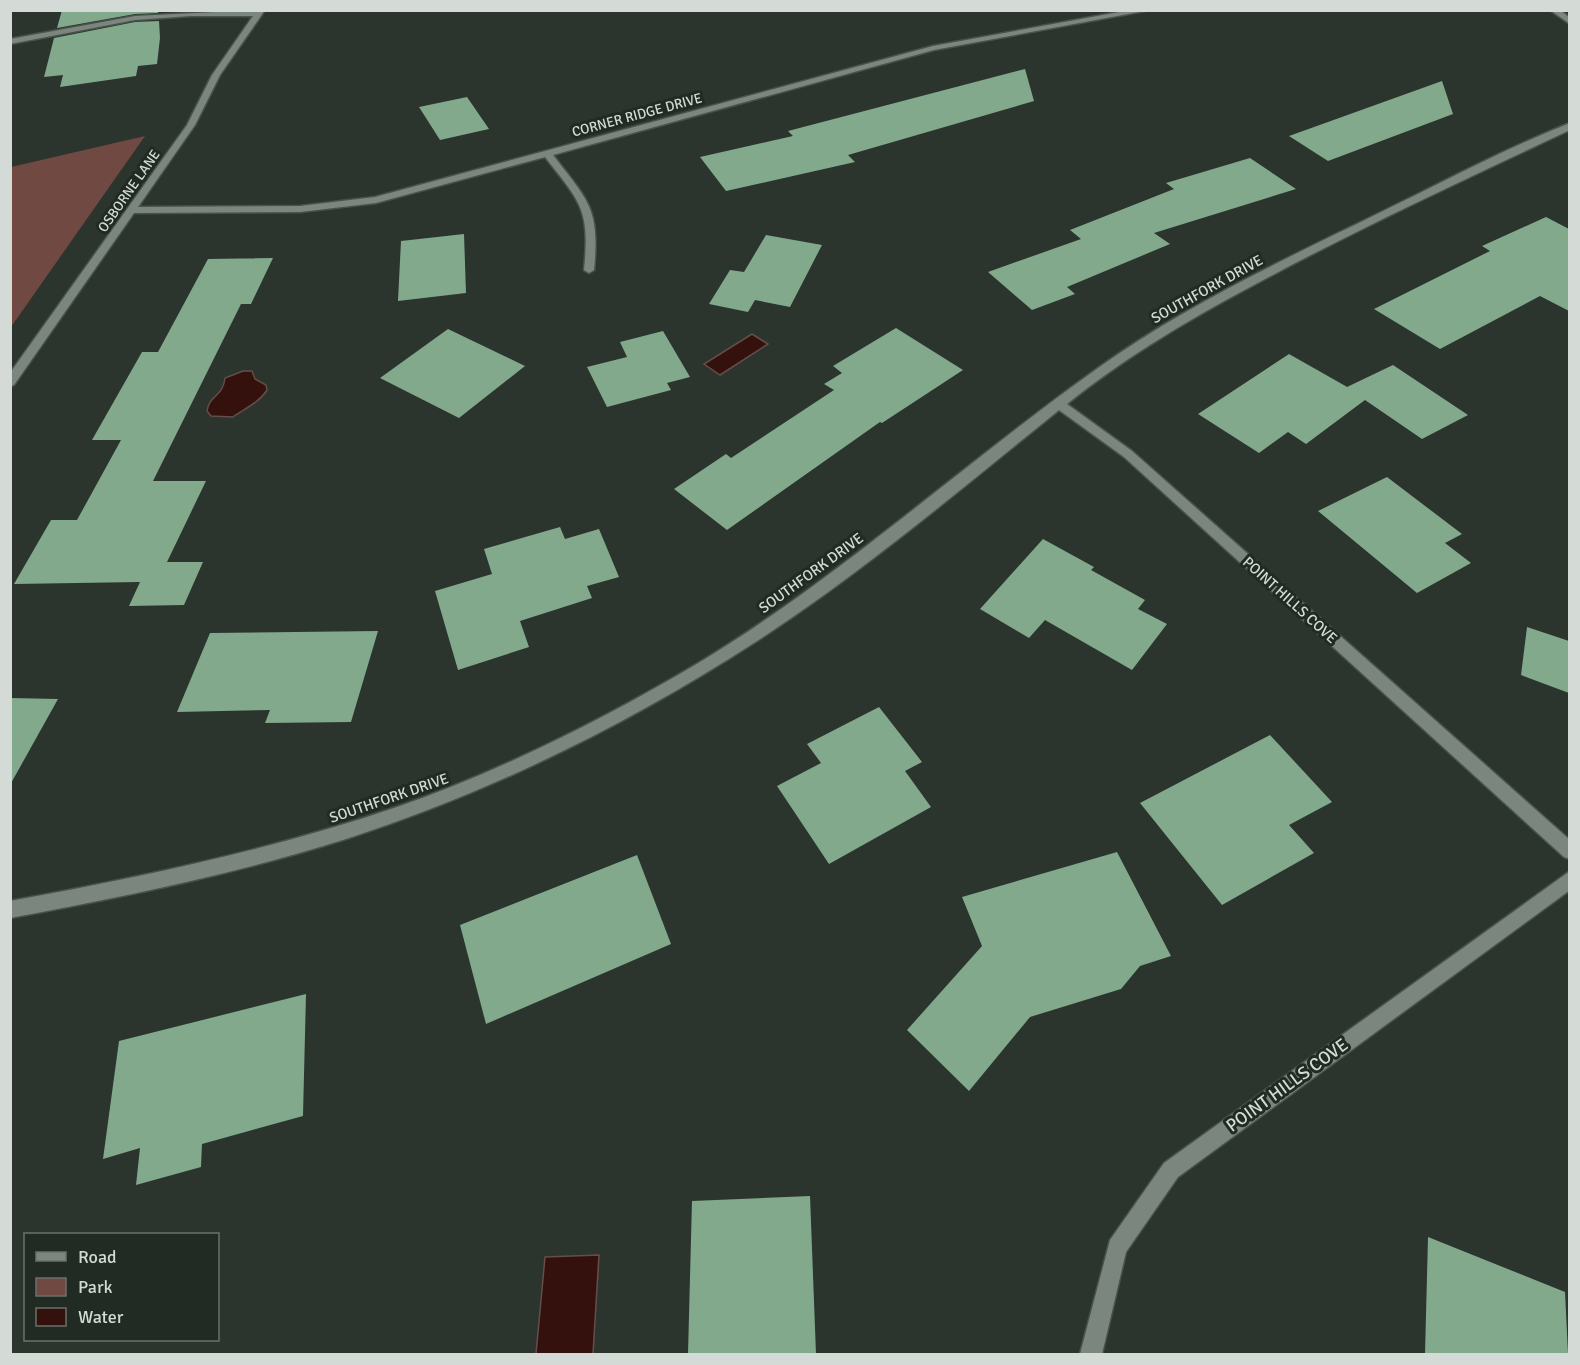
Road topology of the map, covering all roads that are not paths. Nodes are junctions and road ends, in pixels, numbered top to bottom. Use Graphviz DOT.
graph roads {
  1 [pos="1146,10"];
  2 [pos="1554,10"];
  3 [pos="260,12"];
  4 [pos="1569,22"];
  5 [pos="10,42"];
  6 [pos="1569,126"];
  7 [pos="548,154"];
  8 [pos="131,210"];
  9 [pos="589,270"];
  10 [pos="10,382"];
  11 [pos="1059,404"];
  12 [pos="1569,852"];
  13 [pos="1569,879"];
  14 [pos="10,910"];
  15 [pos="1090,1354"];
  1 -- 7 [label="street, CORNER RIDGE DRIVE"];
  2 -- 4 [label="street"];
  3 -- 5 [label="street"];
  3 -- 8 [label="street, OSBORNE LANE"];
  6 -- 11 [label="street, SOUTHFORK DRIVE"];
  7 -- 8 [label="street, CORNER RIDGE DRIVE"];
  7 -- 9 [label="street"];
  8 -- 10 [label="street, OSBORNE LANE"];
  11 -- 12 [label="street, POINT HILLS COVE"];
  11 -- 14 [label="street, SOUTHFORK DRIVE"];
  13 -- 15 [label="street, POINT HILLS COVE"];
}
